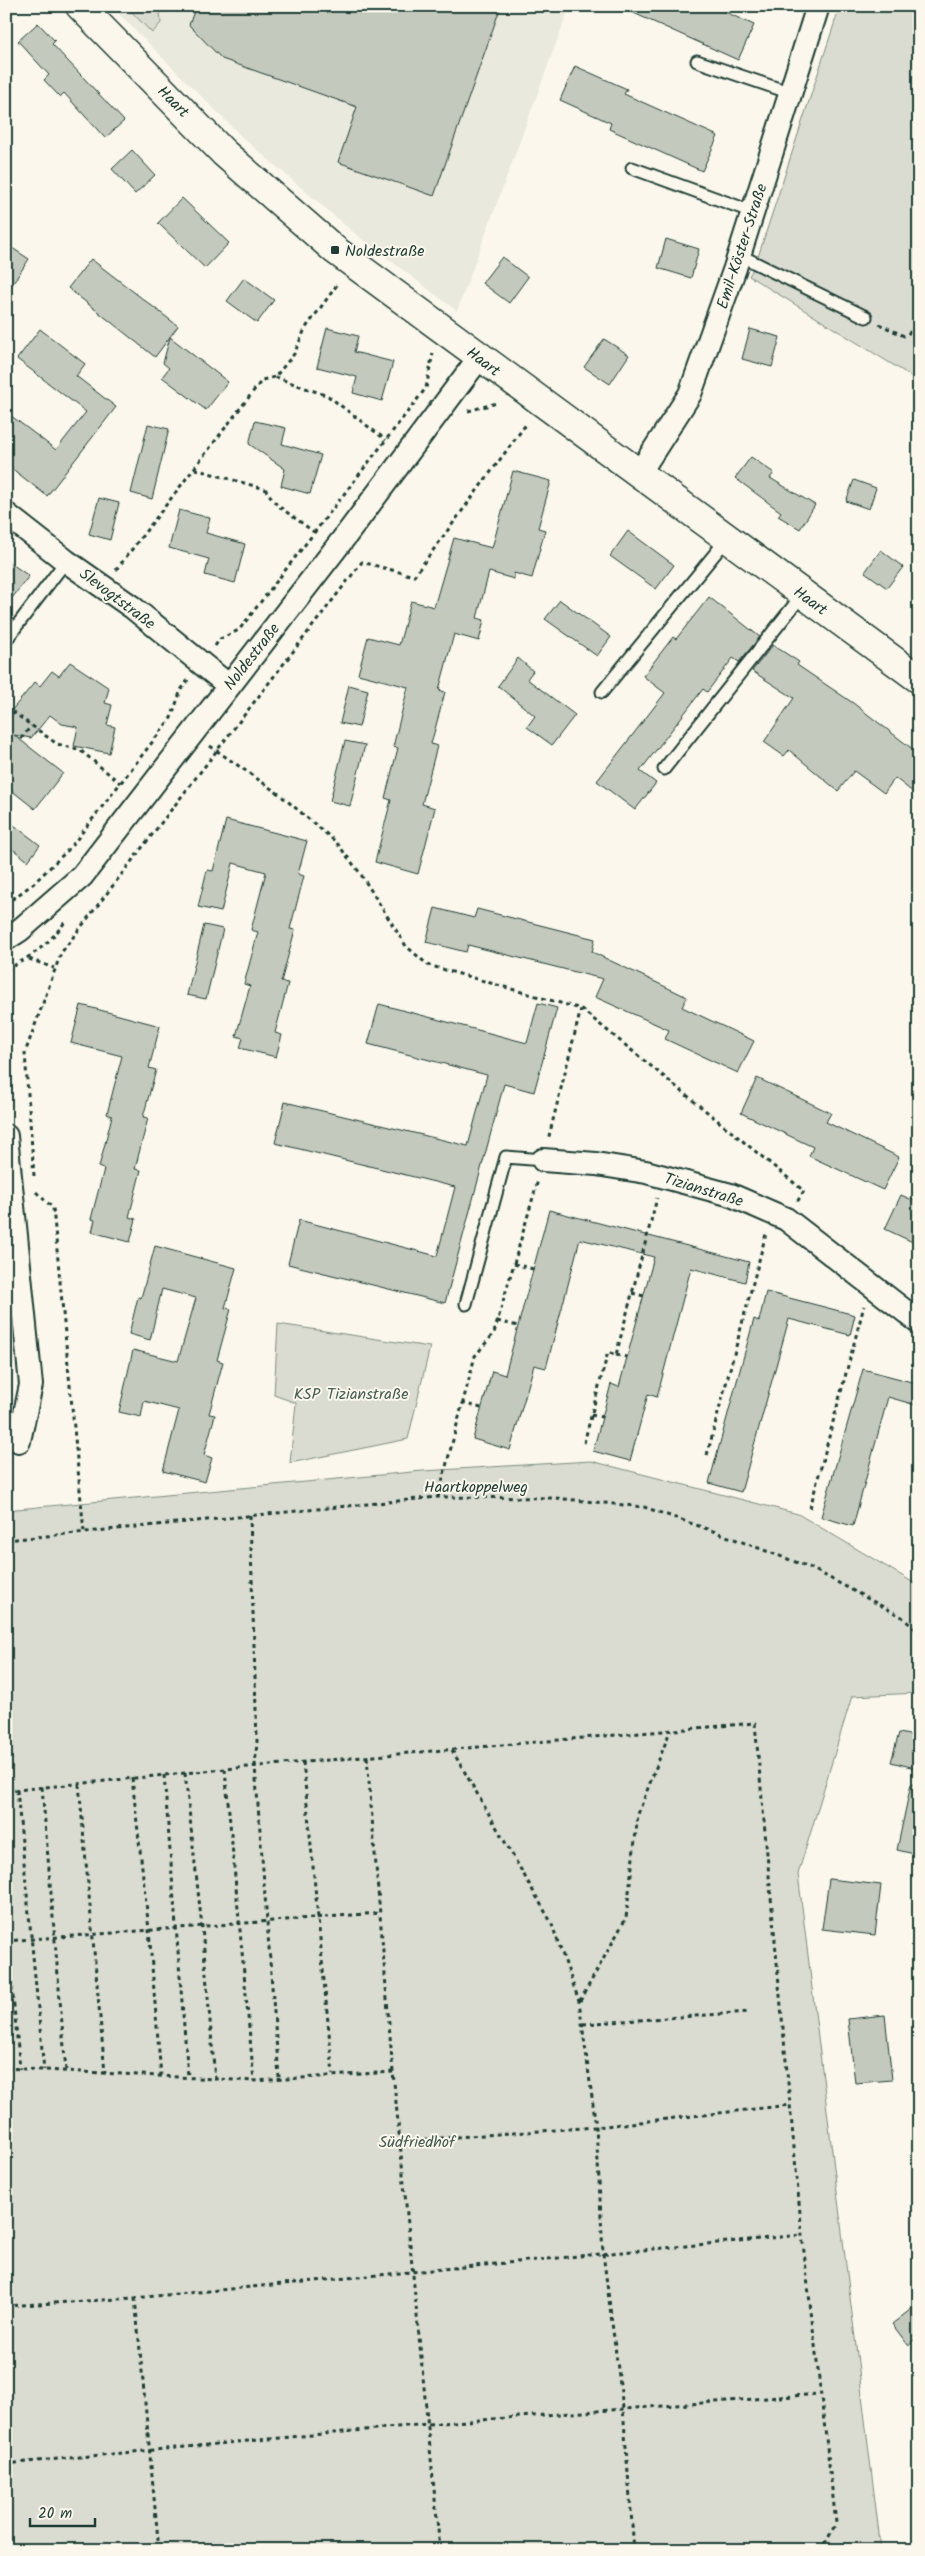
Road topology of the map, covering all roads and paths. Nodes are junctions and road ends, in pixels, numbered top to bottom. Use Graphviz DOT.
graph roads {
  1 [pos="80,6"];
  2 [pos="818,6"];
  3 [pos="697,61"];
  4 [pos="791,93"];
  5 [pos="632,168"];
  6 [pos="753,212"];
  7 [pos="739,255"];
  8 [pos="337,285"];
  9 [pos="919,315"];
  10 [pos="866,317"];
  11 [pos="448,335"];
  12 [pos="479,358"];
  13 [pos="275,377"];
  14 [pos="526,423"];
  15 [pos="386,440"];
  16 [pos="194,469"];
  17 [pos="638,475"];
  18 [pos="6,514"];
  19 [pos="314,532"];
  20 [pos="727,539"];
  21 [pos="66,560"];
  22 [pos="104,586"];
  23 [pos="802,594"];
  24 [pos="6,640"];
  25 [pos="201,663"];
  26 [pos="919,679"];
  27 [pos="228,685"];
  28 [pos="602,692"];
  29 [pos="6,707"];
  30 [pos="32,726"];
  31 [pos="191,733"];
  32 [pos="21,739"];
  33 [pos="217,751"];
  34 [pos="664,769"];
  35 [pos="120,783"];
  36 [pos="6,904"];
  37 [pos="6,939"];
  38 [pos="54,968"];
  39 [pos="6,970"];
  40 [pos="580,1009"];
  41 [pos="6,1136"];
  42 [pos="543,1160"];
  43 [pos="662,1176"];
  44 [pos="779,1216"];
  45 [pos="514,1264"];
  46 [pos="533,1269"];
  47 [pos="870,1284"];
  48 [pos="632,1293"];
  49 [pos="644,1296"];
  50 [pos="466,1304"];
  51 [pos="498,1321"];
  52 [pos="919,1322"];
  53 [pos="518,1326"];
  54 [pos="616,1355"];
  55 [pos="627,1357"];
  56 [pos="462,1403"];
  57 [pos="482,1408"];
  58 [pos="591,1414"];
  59 [pos="602,1417"];
  60 [pos="19,1441"];
  61 [pos="584,1443"];
  62 [pos="707,1455"];
  63 [pos="438,1497"];
  64 [pos="810,1508"];
  65 [pos="250,1515"];
  66 [pos="84,1532"];
  67 [pos="6,1540"];
  68 [pos="919,1548"];
  69 [pos="914,1567"];
  70 [pos="919,1632"];
  71 [pos="670,1731"];
  72 [pos="452,1750"];
  73 [pos="367,1757"];
  74 [pos="303,1762"];
  75 [pos="255,1766"];
  76 [pos="225,1769"];
  77 [pos="185,1773"];
  78 [pos="164,1775"];
  79 [pos="132,1778"];
  80 [pos="79,1784"];
  81 [pos="42,1787"];
  82 [pos="17,1790"];
  83 [pos="6,1791"];
  84 [pos="379,1913"];
  85 [pos="319,1918"];
  86 [pos="266,1922"];
  87 [pos="6,1924"];
  88 [pos="238,1924"];
  89 [pos="202,1926"];
  90 [pos="178,1928"];
  91 [pos="149,1930"];
  92 [pos="94,1934"];
  93 [pos="56,1937"];
  94 [pos="32,1939"];
  95 [pos="7,1941"];
  96 [pos="580,2001"];
  97 [pos="749,2012"];
  98 [pos="583,2024"];
  99 [pos="6,2068"];
  100 [pos="20,2069"];
  101 [pos="44,2070"];
  102 [pos="66,2071"];
  103 [pos="393,2072"];
  104 [pos="105,2073"];
  105 [pos="333,2074"];
  106 [pos="160,2076"];
  107 [pos="188,2077"];
  108 [pos="280,2077"];
  109 [pos="215,2079"];
  110 [pos="254,2081"];
  111 [pos="790,2105"];
  112 [pos="596,2127"];
  113 [pos="400,2141"];
  114 [pos="802,2235"];
  115 [pos="603,2253"];
  116 [pos="413,2271"];
  117 [pos="135,2298"];
  118 [pos="6,2306"];
  119 [pos="819,2394"];
  120 [pos="623,2408"];
  121 [pos="428,2424"];
  122 [pos="151,2452"];
  123 [pos="6,2464"];
  124 [pos="159,2550"];
  125 [pos="440,2550"];
  126 [pos="634,2550"];
  127 [pos="822,2550"];
  1 -- 11 [label="main road, Haart"];
  2 -- 4 [label="street, Emil-Köster-Straße"];
  3 -- 4 [label="lane"];
  4 -- 6 [label="street, Emil-Köster-Straße"];
  5 -- 6 [label="lane"];
  6 -- 7 [label="street, Emil-Köster-Straße"];
  7 -- 10 [label="lane"];
  7 -- 17 [label="street, Emil-Köster-Straße"];
  8 -- 13 [label="path"];
  9 -- 10 [label="path"];
  11 -- 12 [label="main road, Haart"];
  11 -- 15 [label="path"];
  12 -- 17 [label="main road, Haart"];
  12 -- 27 [label="street, Noldestraße"];
  13 -- 15 [label="path"];
  13 -- 16 [label="path"];
  14 -- 33 [label="path"];
  15 -- 19 [label="path"];
  16 -- 19 [label="path"];
  16 -- 22 [label="path"];
  17 -- 20 [label="main road, Haart"];
  18 -- 21 [label="street, Slevogtstraße"];
  19 -- 25 [label="path"];
  20 -- 23 [label="main road, Haart"];
  20 -- 28 [label="lane"];
  21 -- 22 [label="street, Slevogtstraße"];
  21 -- 24 [label="lane"];
  22 -- 25 [label="street, Slevogtstraße"];
  23 -- 26 [label="main road, Haart"];
  23 -- 34 [label="lane"];
  25 -- 27 [label="street, Slevogtstraße"];
  25 -- 35 [label="path"];
  27 -- 31 [label="street, Noldestraße"];
  29 -- 30 [label="path"];
  30 -- 32 [label="path"];
  30 -- 35 [label="path"];
  31 -- 33 [label="path"];
  31 -- 37 [label="street, Noldestraße"];
  33 -- 38 [label="path"];
  33 -- 40 [label="path"];
  35 -- 36 [label="path"];
  38 -- 39 [label="path"];
  38 -- 66 [label="path"];
  40 -- 42 [label="path"];
  40 -- 44 [label="path"];
  41 -- 60 [label="street"];
  42 -- 43 [label="street, Tizianstraße"];
  42 -- 45 [label="path"];
  42 -- 50 [label="lane"];
  43 -- 44 [label="street, Tizianstraße"];
  43 -- 48 [label="path"];
  44 -- 47 [label="street, Tizianstraße"];
  44 -- 62 [label="path"];
  45 -- 46 [label="path"];
  45 -- 51 [label="path"];
  47 -- 52 [label="street, Tizianstraße"];
  47 -- 64 [label="path"];
  48 -- 49 [label="path"];
  48 -- 54 [label="path"];
  51 -- 53 [label="path"];
  51 -- 56 [label="path"];
  54 -- 55 [label="path"];
  54 -- 58 [label="path"];
  56 -- 57 [label="path"];
  56 -- 63 [label="path"];
  58 -- 59 [label="path"];
  58 -- 61 [label="path"];
  63 -- 65 [label="path, Haartkoppelweg"];
  63 -- 70 [label="path, Haartkoppelweg"];
  65 -- 66 [label="path, Haartkoppelweg"];
  65 -- 75 [label="path"];
  66 -- 67 [label="path, Haartkoppelweg"];
  68 -- 69 [label="path"];
  71 -- 72 [label="path"];
  71 -- 96 [label="path"];
  71 -- 111 [label="path"];
  72 -- 73 [label="path"];
  72 -- 96 [label="path"];
  73 -- 74 [label="path"];
  73 -- 84 [label="path"];
  74 -- 75 [label="path"];
  74 -- 85 [label="path"];
  75 -- 76 [label="path"];
  75 -- 86 [label="path"];
  76 -- 77 [label="path"];
  76 -- 88 [label="path"];
  77 -- 78 [label="path"];
  77 -- 89 [label="path"];
  78 -- 79 [label="path"];
  78 -- 90 [label="path"];
  79 -- 80 [label="path"];
  79 -- 91 [label="path"];
  80 -- 81 [label="path"];
  80 -- 92 [label="path"];
  81 -- 82 [label="path"];
  81 -- 93 [label="path"];
  82 -- 83 [label="path"];
  82 -- 94 [label="path"];
  84 -- 85 [label="path"];
  84 -- 103 [label="path"];
  85 -- 86 [label="path"];
  85 -- 105 [label="path"];
  86 -- 88 [label="path"];
  86 -- 108 [label="path"];
  87 -- 95 [label="path"];
  88 -- 89 [label="path"];
  88 -- 110 [label="path"];
  89 -- 90 [label="path"];
  89 -- 109 [label="path"];
  90 -- 91 [label="path"];
  90 -- 107 [label="path"];
  91 -- 92 [label="path"];
  91 -- 106 [label="path"];
  92 -- 93 [label="path"];
  92 -- 104 [label="path"];
  93 -- 94 [label="path"];
  93 -- 102 [label="path"];
  94 -- 95 [label="path"];
  94 -- 101 [label="path"];
  95 -- 100 [label="path"];
  96 -- 98 [label="path"];
  97 -- 98 [label="path"];
  98 -- 112 [label="path"];
  99 -- 100 [label="path"];
  100 -- 101 [label="path"];
  101 -- 102 [label="path"];
  102 -- 104 [label="path"];
  103 -- 105 [label="path"];
  103 -- 113 [label="path"];
  104 -- 106 [label="path"];
  105 -- 108 [label="path"];
  106 -- 107 [label="path"];
  107 -- 109 [label="path"];
  108 -- 110 [label="path"];
  109 -- 110 [label="path"];
  111 -- 112 [label="path"];
  111 -- 114 [label="path"];
  112 -- 113 [label="path"];
  112 -- 115 [label="path"];
  113 -- 116 [label="path"];
  114 -- 115 [label="path"];
  114 -- 119 [label="path"];
  115 -- 116 [label="path"];
  115 -- 120 [label="path"];
  116 -- 117 [label="path"];
  116 -- 121 [label="path"];
  117 -- 118 [label="path"];
  117 -- 122 [label="path"];
  119 -- 120 [label="path"];
  119 -- 127 [label="path"];
  120 -- 121 [label="path"];
  120 -- 126 [label="path"];
  121 -- 122 [label="path"];
  121 -- 125 [label="path"];
  122 -- 123 [label="path"];
  122 -- 124 [label="path"];
}
